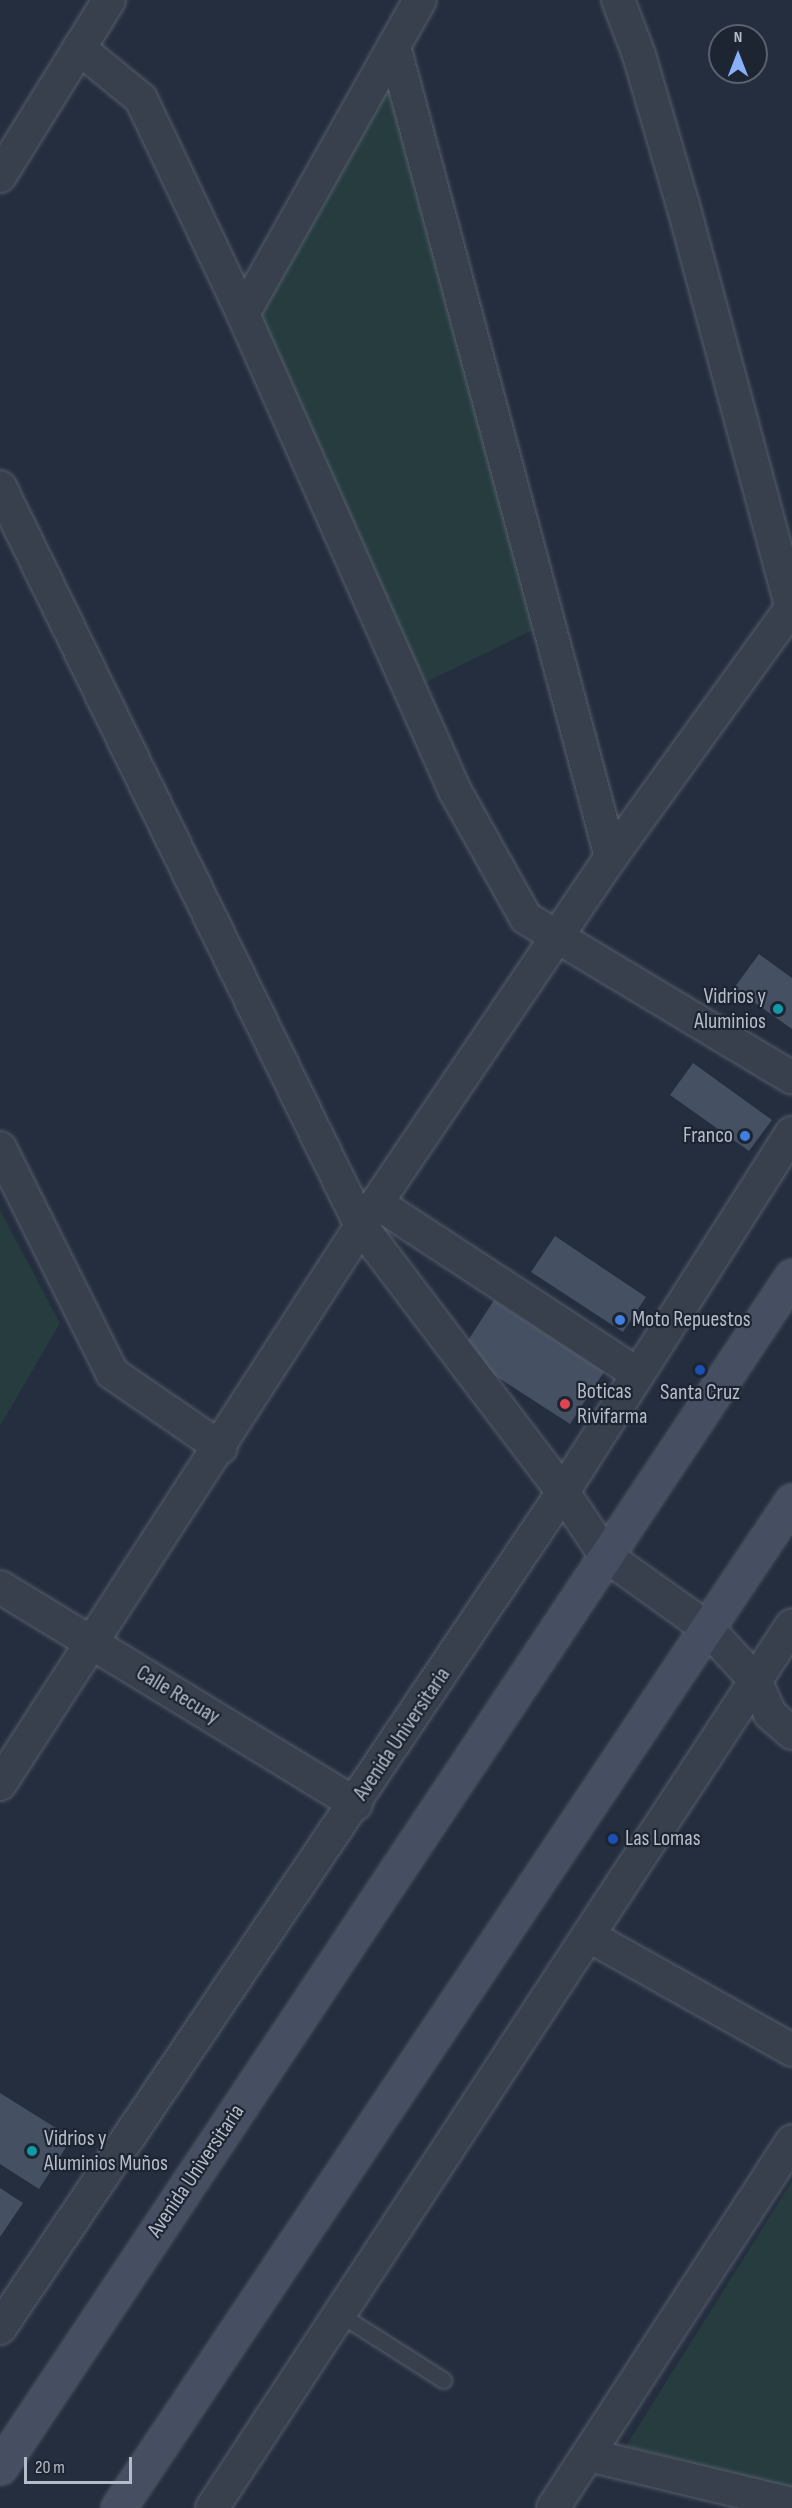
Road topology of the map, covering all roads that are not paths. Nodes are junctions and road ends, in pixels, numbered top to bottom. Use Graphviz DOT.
graph roads {
  1 [pos="110,0"];
  2 [pos="420,0"];
  3 [pos="618,0"];
  4 [pos="394,46"];
  5 [pos="79,48"];
  6 [pos="0,176"];
  7 [pos="243,314"];
  8 [pos="0,487"];
  9 [pos="792,608"];
  10 [pos="611,857"];
  11 [pos="560,938"];
  12 [pos="792,1078"];
  13 [pos="792,1133"];
  14 [pos="0,1148"];
  15 [pos="369,1215"];
  16 [pos="792,1276"];
  17 [pos="637,1374"];
  18 [pos="221,1448"];
  19 [pos="563,1492"];
  20 [pos="792,1501"];
  21 [pos="606,1555"];
  22 [pos="0,1587"];
  23 [pos="792,1625"];
  24 [pos="707,1628"];
  25 [pos="93,1644"];
  26 [pos="755,1680"];
  27 [pos="792,1733"];
  28 [pos="0,1784"];
  29 [pos="356,1804"];
  30 [pos="589,1936"];
  31 [pos="792,2050"];
  32 [pos="792,2141"];
  33 [pos="338,2313"];
  34 [pos="0,2328"];
  35 [pos="443,2380"];
  36 [pos="588,2455"];
  37 [pos="0,2467"];
  38 [pos="792,2504"];
  39 [pos="118,2508"];
  40 [pos="212,2508"];
  41 [pos="553,2508"];
  1 -- 5 [label="street"];
  2 -- 4 [label="street"];
  3 -- 9 [label="street"];
  4 -- 7 [label="street"];
  4 -- 10 [label="street"];
  5 -- 6 [label="street"];
  5 -- 7 [label="street"];
  7 -- 11 [label="street"];
  8 -- 15 [label="street"];
  9 -- 10 [label="street"];
  10 -- 11 [label="street"];
  11 -- 12 [label="street"];
  11 -- 15 [label="street"];
  13 -- 17 [label="street, Avenida Universitaria"];
  14 -- 18 [label="street"];
  15 -- 17 [label="street"];
  15 -- 18 [label="street"];
  15 -- 19 [label="street"];
  16 -- 21 [label="main road, Avenida Universitaria"];
  17 -- 19 [label="street, Avenida Universitaria"];
  18 -- 25 [label="street"];
  19 -- 21 [label="street"];
  19 -- 29 [label="street, Avenida Universitaria"];
  20 -- 24 [label="main road"];
  21 -- 24 [label="street"];
  21 -- 37 [label="main road, Avenida Universitaria"];
  22 -- 25 [label="street, Calle Recuay"];
  23 -- 26 [label="street"];
  24 -- 26 [label="street"];
  24 -- 39 [label="main road"];
  25 -- 28 [label="street"];
  25 -- 29 [label="street, Calle Recuay"];
  26 -- 27 [label="street"];
  26 -- 30 [label="street"];
  29 -- 34 [label="street, Avenida Universitaria"];
  30 -- 31 [label="street"];
  30 -- 33 [label="street"];
  32 -- 36 [label="street"];
  33 -- 35 [label="lane"];
  33 -- 40 [label="street"];
  36 -- 38 [label="street"];
  36 -- 41 [label="street"];
}
